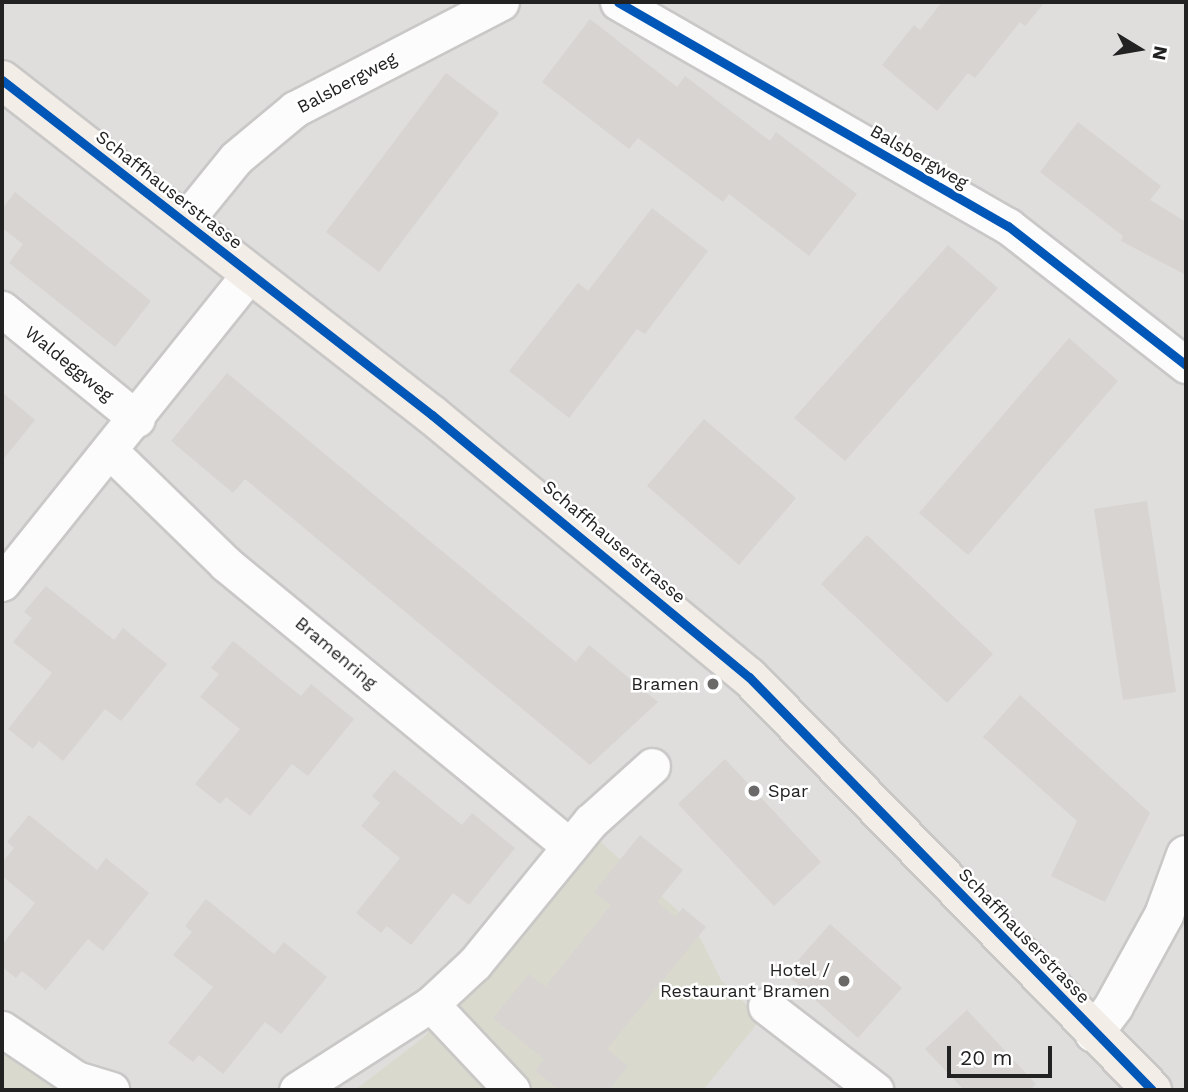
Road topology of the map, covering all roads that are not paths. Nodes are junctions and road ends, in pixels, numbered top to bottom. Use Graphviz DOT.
graph roads {
  1 [pos="501,2"];
  2 [pos="618,2"];
  3 [pos="2,80"];
  4 [pos="184,222"];
  5 [pos="250,273"];
  6 [pos="2,309"];
  7 [pos="1186,365"];
  8 [pos="136,419"];
  9 [pos="110,450"];
  10 [pos="2,583"];
  11 [pos="652,766"];
  12 [pos="570,846"];
  13 [pos="1186,855"];
  14 [pos="431,1004"];
  15 [pos="766,1006"];
  16 [pos="2,1029"];
  17 [pos="1094,1032"];
  18 [pos="111,1090"];
  19 [pos="298,1090"];
  20 [pos="512,1090"];
  21 [pos="875,1090"];
  22 [pos="1152,1090"];
  1 -- 4 [label="street, Balsbergweg"];
  2 -- 7 [label="street, Balsbergweg"];
  3 -- 4 [label="main road, Schaffhauserstrasse"];
  4 -- 5 [label="main road, Schaffhauserstrasse"];
  5 -- 8 [label="street"];
  5 -- 17 [label="main road, Schaffhauserstrasse"];
  6 -- 8 [label="street, Waldeggweg"];
  8 -- 9 [label="street"];
  9 -- 10 [label="street"];
  9 -- 12 [label="street, Bramenring"];
  11 -- 12 [label="street"];
  12 -- 14 [label="street"];
  13 -- 17 [label="street"];
  14 -- 19 [label="street"];
  14 -- 20 [label="street"];
  15 -- 21 [label="street"];
  16 -- 18 [label="street"];
  17 -- 22 [label="main road, Schaffhauserstrasse"];
}
